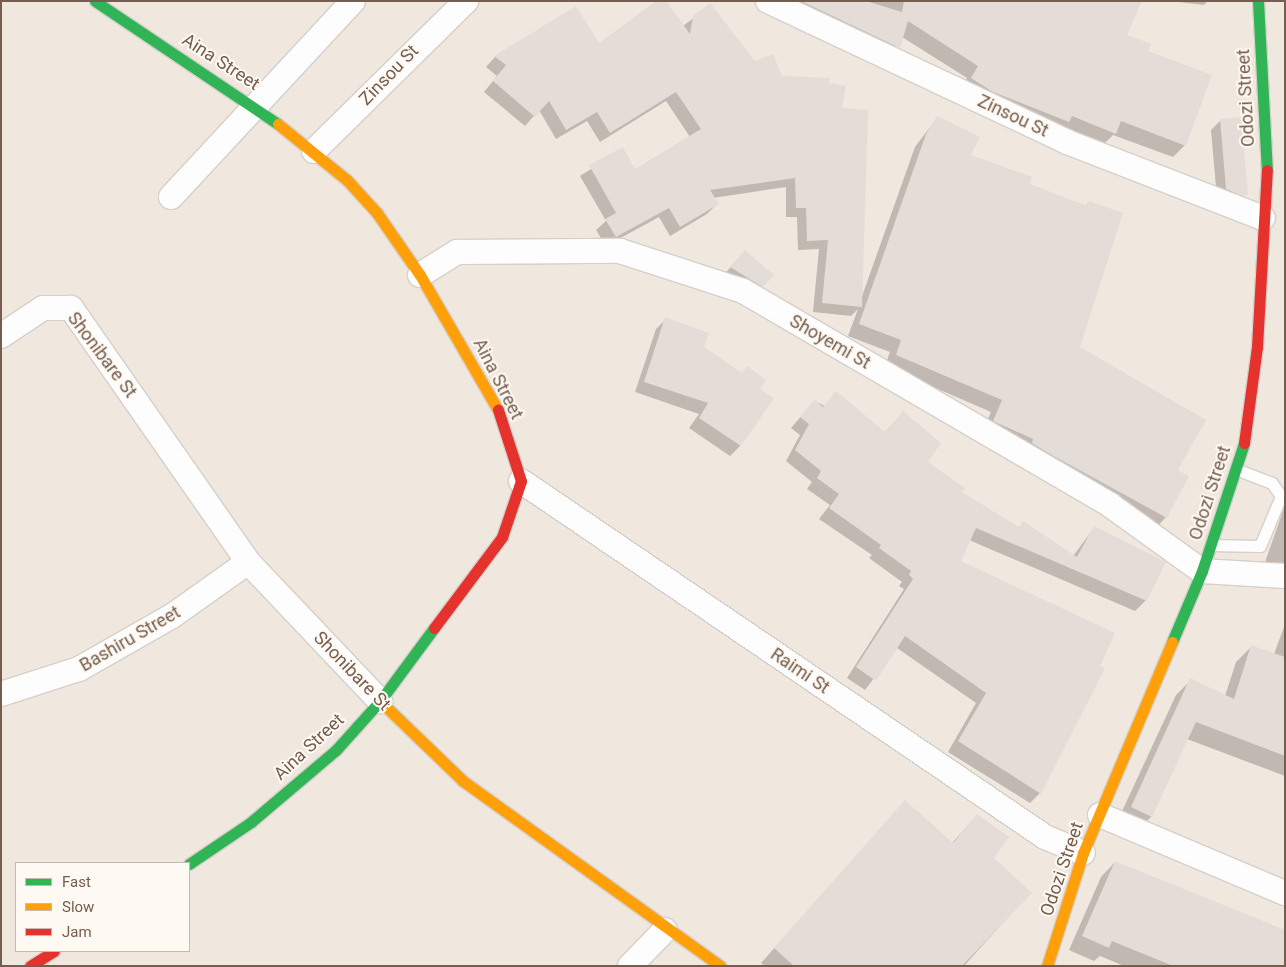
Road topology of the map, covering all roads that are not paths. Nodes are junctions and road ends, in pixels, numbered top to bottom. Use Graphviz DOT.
graph roads {
  1 [pos="95,1"];
  2 [pos="353,1"];
  3 [pos="466,1"];
  4 [pos="768,1"];
  5 [pos="1258,1"];
  6 [pos="256,106"];
  7 [pos="314,151"];
  8 [pos="171,197"];
  9 [pos="1263,218"];
  10 [pos="420,275"];
  11 [pos="1,336"];
  12 [pos="1238,470"];
  13 [pos="521,481"];
  14 [pos="1211,545"];
  15 [pos="248,562"];
  16 [pos="1202,571"];
  17 [pos="1285,576"];
  18 [pos="1,694"];
  19 [pos="380,701"];
  20 [pos="1100,814"];
  21 [pos="1083,853"];
  22 [pos="190,863"];
  23 [pos="1285,893"];
  24 [pos="665,930"];
  25 [pos="52,952"];
  26 [pos="30,966"];
  27 [pos="630,966"];
  28 [pos="720,966"];
  29 [pos="1047,966"];
  1 -- 6 [label="street, Aina Street"];
  2 -- 6 [label="street"];
  3 -- 7 [label="street, Zinsou St"];
  4 -- 9 [label="street, Zinsou St"];
  5 -- 9 [label="street, Odozi Street"];
  6 -- 7 [label="street, Aina Street"];
  6 -- 8 [label="street"];
  7 -- 10 [label="street, Aina Street"];
  9 -- 12 [label="street, Odozi Street"];
  10 -- 13 [label="street, Aina Street"];
  10 -- 16 [label="street, Shoyemi St"];
  11 -- 15 [label="street, Shonibare St"];
  12 -- 14 [label="street, Odozi Street"];
  12 -- 14 [label="lane"];
  13 -- 19 [label="street, Aina Street"];
  13 -- 21 [label="street, Raimi St"];
  14 -- 16 [label="street, Odozi Street"];
  15 -- 18 [label="street, Bashiru Street"];
  15 -- 19 [label="street, Shonibare St"];
  16 -- 17 [label="street"];
  16 -- 20 [label="street, Odozi Street"];
  19 -- 22 [label="street, Aina Street"];
  19 -- 24 [label="street, Shonibare St"];
  20 -- 21 [label="street, Odozi Street"];
  20 -- 23 [label="street"];
  21 -- 29 [label="street, Odozi Street"];
  24 -- 27 [label="street"];
  24 -- 28 [label="street, Shonibare St"];
  25 -- 26 [label="street"];
}
